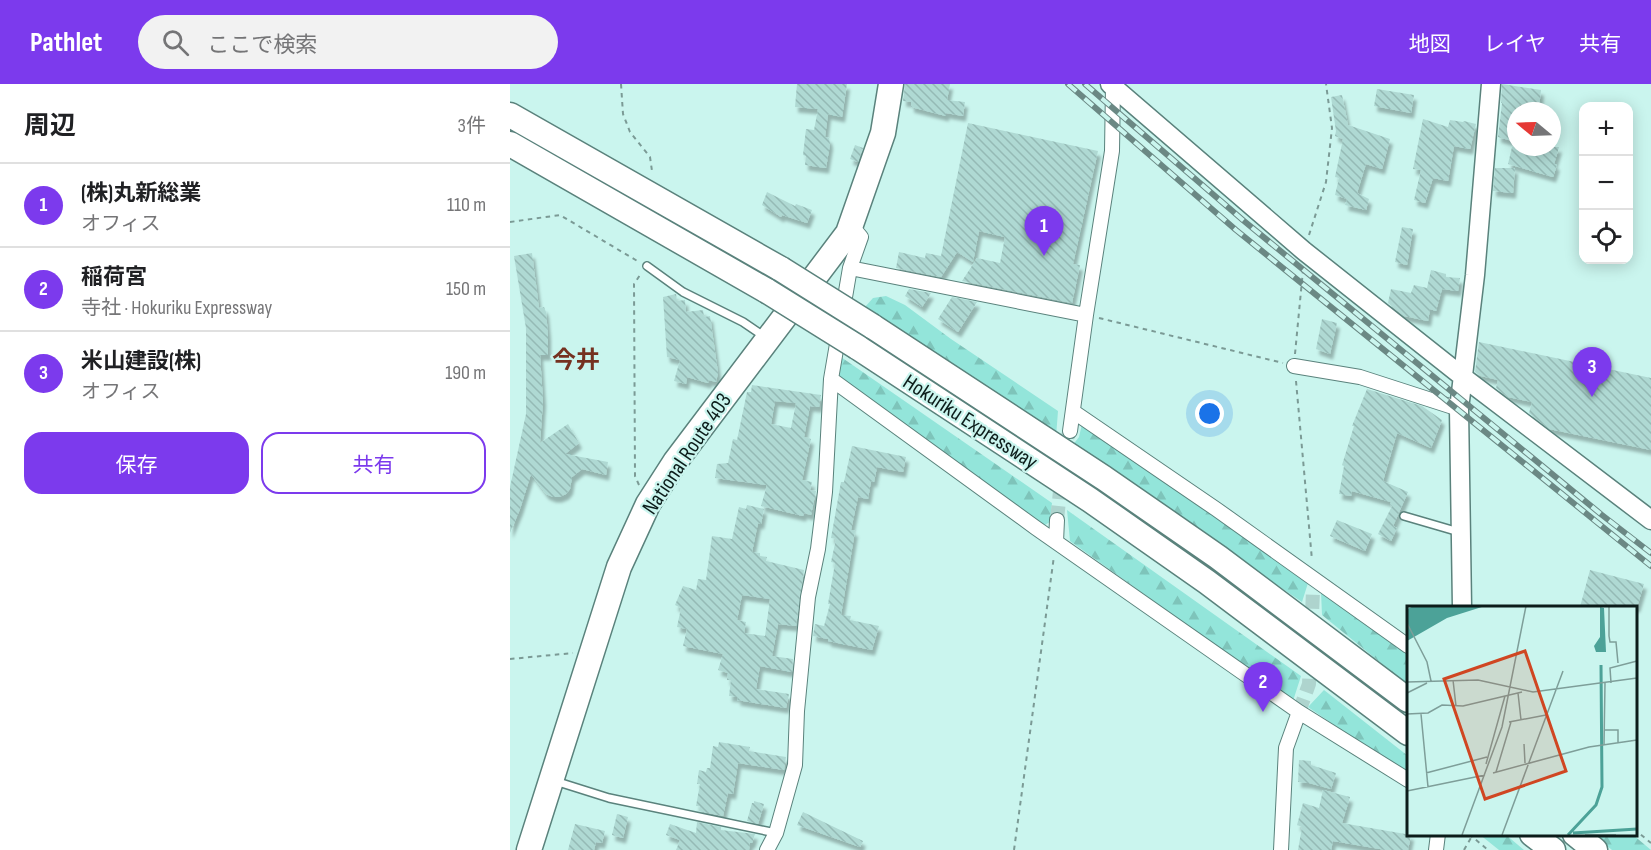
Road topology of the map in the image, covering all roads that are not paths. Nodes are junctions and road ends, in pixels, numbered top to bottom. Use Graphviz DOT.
graph roads {
  1 [pos="891,84"];
  2 [pos="1491,84"];
  3 [pos="1111,85"];
  4 [pos="510,115"];
  5 [pos="510,144"];
  6 [pos="851,225"];
  7 [pos="647,266"];
  8 [pos="850,268"];
  9 [pos="1086,315"];
  10 [pos="767,338"];
  11 [pos="1294,366"];
  12 [pos="1463,377"];
  13 [pos="831,379"];
  14 [pos="1459,409"];
  15 [pos="1074,412"];
  16 [pos="1070,431"];
  17 [pos="1404,516"];
  18 [pos="1057,520"];
  19 [pos="1651,520"];
  20 [pos="1459,532"];
  21 [pos="1056,542"];
  22 [pos="1462,606"];
  23 [pos="1407,645"];
  24 [pos="1407,699"];
  25 [pos="1299,712"];
  26 [pos="1407,732"];
  27 [pos="1407,779"];
  28 [pos="552,780"];
  29 [pos="776,833"];
  30 [pos="1438,835"];
  31 [pos="1533,835"];
  32 [pos="1576,835"];
  33 [pos="529,850"];
  34 [pos="767,850"];
  35 [pos="1281,850"];
  36 [pos="1436,850"];
  37 [pos="1552,850"];
  38 [pos="1594,850"];
  1 -- 6 [label="highway, National Route 403"];
  2 -- 12 [label="street"];
  3 -- 9 [label="street"];
  3 -- 12 [label="street"];
  4 -- 24 [label="highway, Hokuriku Expressway, bridge"];
  5 -- 26 [label="highway, Hokuriku Expressway, bridge"];
  6 -- 8 [label="street"];
  6 -- 10 [label="highway, National Route 403"];
  7 -- 10 [label="lane"];
  8 -- 9 [label="street"];
  8 -- 13 [label="street"];
  9 -- 15 [label="street"];
  10 -- 28 [label="highway, National Route 403"];
  11 -- 14 [label="street"];
  12 -- 14 [label="street"];
  12 -- 19 [label="street"];
  13 -- 21 [label="street"];
  13 -- 29 [label="street"];
  14 -- 20 [label="street"];
  15 -- 16 [label="street"];
  15 -- 23 [label="street"];
  17 -- 20 [label="lane"];
  18 -- 21 [label="street"];
  20 -- 22 [label="street"];
  21 -- 25 [label="street"];
  25 -- 27 [label="street"];
  25 -- 35 [label="street"];
  28 -- 29 [label="lane"];
  28 -- 33 [label="highway, National Route 403"];
  29 -- 34 [label="street"];
  30 -- 36 [label="street"];
  31 -- 37 [label="highway"];
  32 -- 38 [label="highway"];
}
